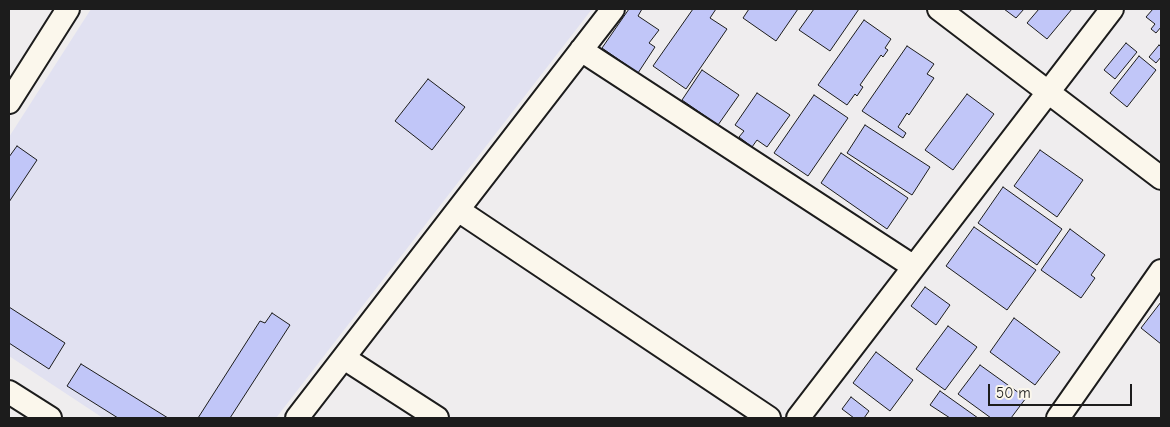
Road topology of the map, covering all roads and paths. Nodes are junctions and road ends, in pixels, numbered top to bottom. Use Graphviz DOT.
graph roads {
  1 [pos="68,9"];
  2 [pos="613,9"];
  3 [pos="939,9"];
  4 [pos="1112,9"];
  5 [pos="581,50"];
  6 [pos="1049,92"];
  7 [pos="9,102"];
  8 [pos="1161,178"];
  9 [pos="458,210"];
  10 [pos="914,267"];
  11 [pos="1161,271"];
  12 [pos="344,358"];
  13 [pos="9,392"];
  14 [pos="50,418"];
  15 [pos="298,418"];
  16 [pos="437,418"];
  17 [pos="769,418"];
  18 [pos="798,418"];
  19 [pos="1058,418"];
  1 -- 7 [label="street"];
  2 -- 5 [label="street"];
  3 -- 6 [label="street"];
  4 -- 6 [label="street"];
  5 -- 9 [label="street"];
  5 -- 10 [label="street"];
  6 -- 8 [label="street"];
  6 -- 10 [label="street"];
  9 -- 12 [label="street"];
  9 -- 17 [label="street"];
  10 -- 18 [label="street"];
  11 -- 19 [label="street"];
  12 -- 15 [label="street"];
  12 -- 16 [label="street"];
  13 -- 14 [label="street"];
}
